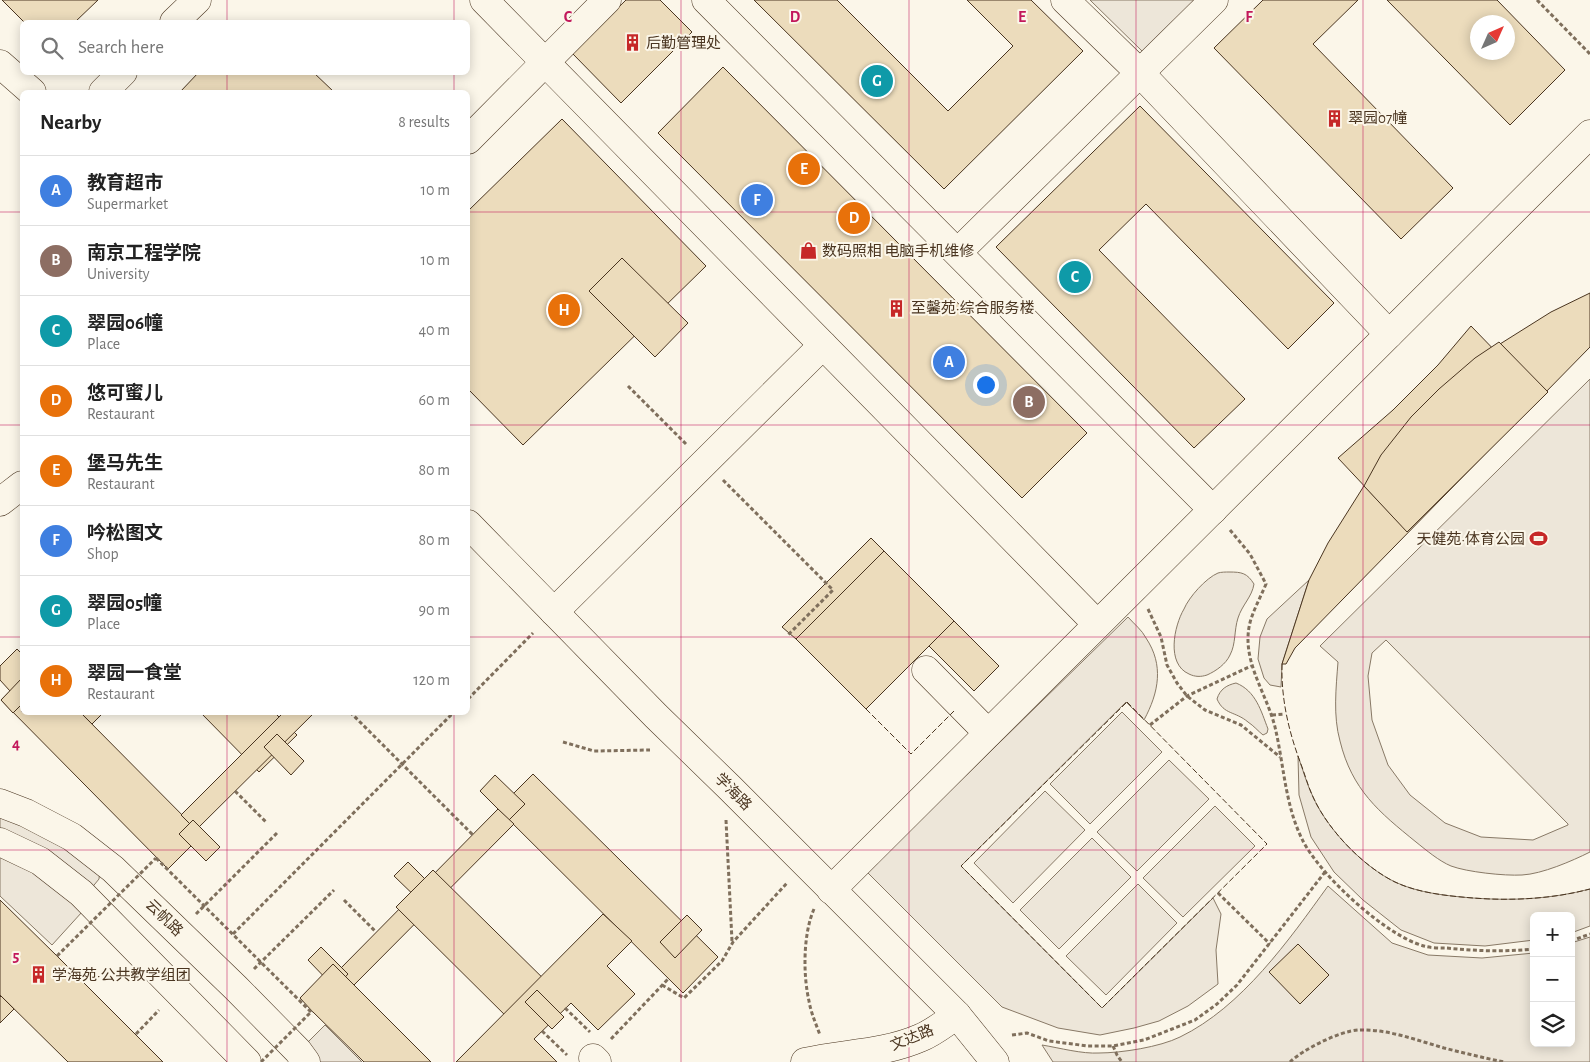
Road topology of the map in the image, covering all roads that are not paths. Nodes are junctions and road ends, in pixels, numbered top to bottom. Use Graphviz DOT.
graph roads {
  1 [pos="197,0"];
  2 [pos="484,0"];
  3 [pos="607,0"];
  4 [pos="706,0"];
  5 [pos="1065,0"];
  6 [pos="1214,0"];
  7 [pos="176,20"];
  8 [pos="545,62"];
  9 [pos="0,64"];
  10 [pos="1140,73"];
  11 [pos="120,75"];
  12 [pos="30,90"];
  13 [pos="105,90"];
  14 [pos="1590,134"];
  15 [pos="470,138"];
  16 [pos="958,252"];
  17 [pos="1389,334"];
  18 [pos="823,345"];
  19 [pos="1213,510"];
  20 [pos="470,526"];
  21 [pos="554,612"];
  22 [pos="1097,624"];
  23 [pos="926,670"];
  24 [pos="988,733"];
  25 [pos="0,803"];
  26 [pos="0,842"];
  27 [pos="831,890"];
  28 [pos="957,1016"];
  29 [pos="817,1059"];
  30 [pos="247,1062"];
  31 [pos="306,1062"];
  32 [pos="995,1062"];
  1 -- 7 [label="street"];
  2 -- 8 [label="street"];
  3 -- 8 [label="street"];
  4 -- 16 [label="street"];
  5 -- 10 [label="street"];
  6 -- 10 [label="street"];
  8 -- 15 [label="street"];
  8 -- 18 [label="street"];
  9 -- 12 [label="street"];
  10 -- 16 [label="street"];
  10 -- 17 [label="street"];
  11 -- 13 [label="street"];
  14 -- 17 [label="street"];
  16 -- 19 [label="street"];
  17 -- 19 [label="street"];
  18 -- 21 [label="street"];
  18 -- 22 [label="street"];
  19 -- 22 [label="street"];
  20 -- 21 [label="street, 学海路"];
  21 -- 27 [label="street, 学海路"];
  22 -- 24 [label="street"];
  23 -- 24 [label="street"];
  24 -- 27 [label="street"];
  25 -- 31 [label="street, 云帆路"];
  26 -- 30 [label="street"];
  27 -- 28 [label="street, 学海路"];
  28 -- 29 [label="street, 文达路"];
  28 -- 32 [label="street, 学海路"];
}
